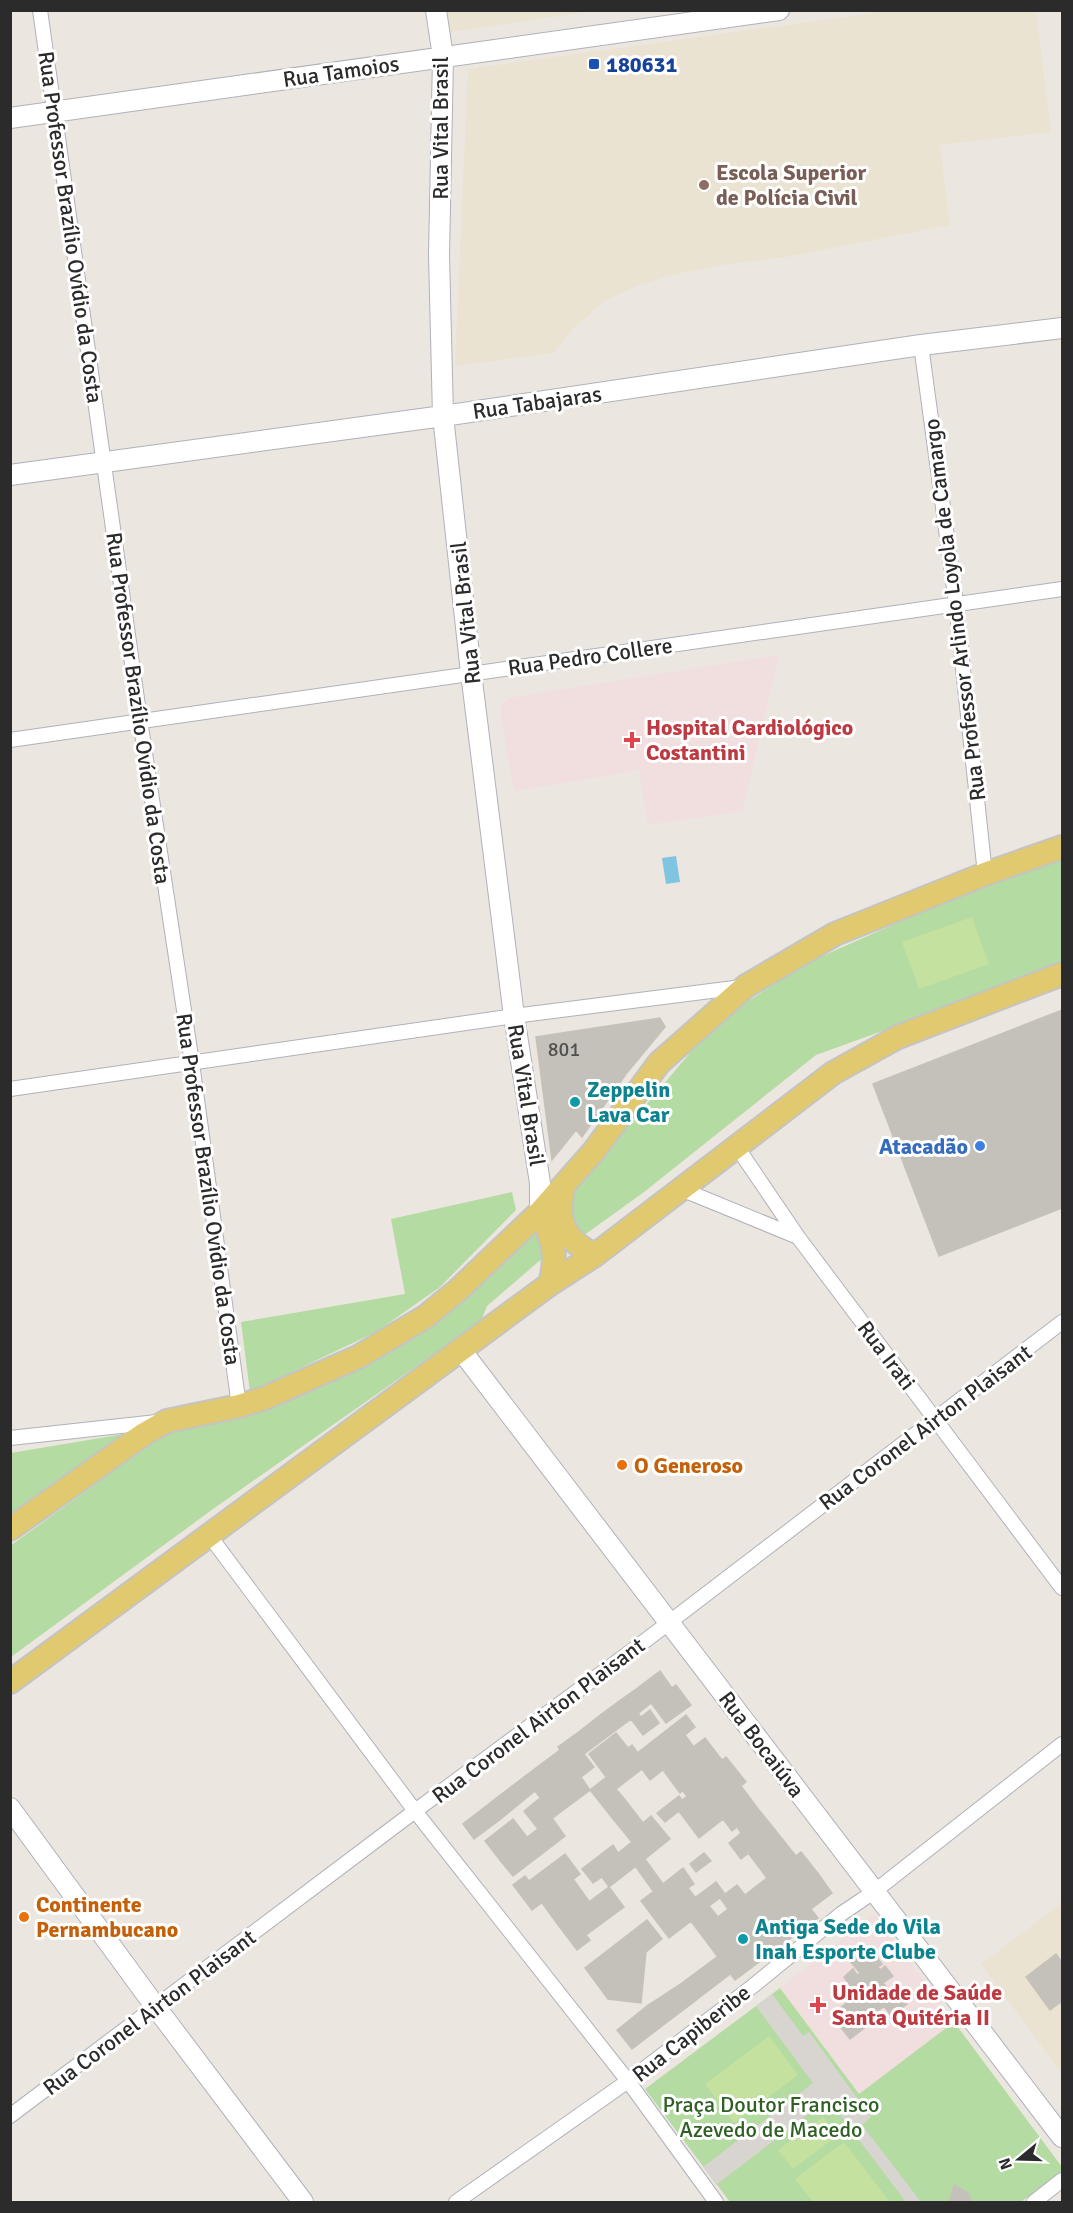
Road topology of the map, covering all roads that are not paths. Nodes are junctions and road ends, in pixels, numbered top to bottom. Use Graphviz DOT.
graph roads {
  1 [pos="40,10"];
  2 [pos="436,10"];
  3 [pos="779,10"];
  4 [pos="443,57"];
  5 [pos="55,112"];
  6 [pos="10,118"];
  7 [pos="1062,328"];
  8 [pos="921,345"];
  9 [pos="443,416"];
  10 [pos="104,462"];
  11 [pos="10,475"];
  12 [pos="1062,589"];
  13 [pos="956,603"];
  14 [pos="471,673"];
  15 [pos="140,720"];
  16 [pos="10,740"];
  17 [pos="1062,847"];
  18 [pos="985,874"];
  19 [pos="1062,974"];
  20 [pos="746,986"];
  21 [pos="514,1016"];
  22 [pos="192,1063"];
  23 [pos="10,1089"];
  24 [pos="737,1147"];
  25 [pos="562,1189"];
  26 [pos="681,1189"];
  27 [pos="540,1212"];
  28 [pos="798,1237"];
  29 [pos="596,1255"];
  30 [pos="550,1284"];
  31 [pos="1062,1322"];
  32 [pos="461,1350"];
  33 [pos="239,1406"];
  34 [pos="935,1419"];
  35 [pos="166,1420"];
  36 [pos="10,1438"];
  37 [pos="10,1529"];
  38 [pos="209,1535"];
  39 [pos="1062,1588"];
  40 [pos="669,1622"];
  41 [pos="10,1682"];
  42 [pos="1062,1744"];
  43 [pos="10,1808"];
  44 [pos="415,1811"];
  45 [pos="875,1892"];
  46 [pos="155,2006"];
  47 [pos="628,2081"];
  48 [pos="10,2116"];
  49 [pos="1062,2137"];
  50 [pos="1062,2180"];
  51 [pos="303,2202"];
  52 [pos="456,2202"];
  53 [pos="716,2202"];
  54 [pos="1034,2202"];
  1 -- 5 [label="street, Rua Professor Brazílio Ovídio da Costa"];
  2 -- 4 [label="street, Rua Vital Brasil"];
  3 -- 4 [label="street, Rua Tamoios"];
  4 -- 5 [label="street, Rua Tamoios"];
  4 -- 9 [label="street, Rua Vital Brasil"];
  5 -- 6 [label="street, Rua Tamoios"];
  5 -- 10 [label="street, Rua Professor Brazílio Ovídio da Costa"];
  7 -- 8 [label="street, Rua Tabajaras"];
  8 -- 9 [label="street, Rua Tabajaras"];
  8 -- 13 [label="street, Rua Professor Arlindo Loyola de Camargo"];
  9 -- 10 [label="street, Rua Tabajaras"];
  9 -- 14 [label="street, Rua Vital Brasil"];
  10 -- 11 [label="street, Rua Tabajaras"];
  10 -- 15 [label="street, Rua Professor Brazílio Ovídio da Costa"];
  12 -- 13 [label="street, Rua Pedro Collere"];
  13 -- 14 [label="street, Rua Pedro Collere"];
  13 -- 18 [label="street, Rua Professor Arlindo Loyola de Camargo"];
  14 -- 15 [label="street, Rua Pedro Collere"];
  14 -- 21 [label="street, Rua Vital Brasil"];
  15 -- 16 [label="street, Rua Pedro Collere"];
  15 -- 22 [label="street, Rua Professor Brazílio Ovídio da Costa"];
  17 -- 18 [label="main road"];
  18 -- 20 [label="main road"];
  19 -- 24 [label="main road"];
  20 -- 21 [label="street"];
  20 -- 25 [label="main road"];
  21 -- 22 [label="street"];
  21 -- 27 [label="street, Rua Vital Brasil"];
  22 -- 23 [label="street"];
  22 -- 33 [label="street, Rua Professor Brazílio Ovídio da Costa"];
  24 -- 26 [label="main road"];
  24 -- 28 [label="street, Rua Irati"];
  25 -- 27 [label="main road"];
  25 -- 29 [label="main road"];
  26 -- 28 [label="street"];
  26 -- 29 [label="main road"];
  27 -- 30 [label="main road"];
  27 -- 33 [label="main road"];
  28 -- 34 [label="street, Rua Irati"];
  29 -- 30 [label="main road"];
  30 -- 32 [label="main road"];
  31 -- 34 [label="street, Rua Coronel Airton Plaisant"];
  32 -- 38 [label="main road"];
  32 -- 40 [label="street, Rua Bocaiúva"];
  33 -- 35 [label="main road"];
  34 -- 39 [label="street, Rua Irati"];
  34 -- 40 [label="street, Rua Coronel Airton Plaisant"];
  35 -- 36 [label="street"];
  35 -- 37 [label="main road"];
  38 -- 41 [label="main road"];
  38 -- 44 [label="street"];
  40 -- 44 [label="street, Rua Coronel Airton Plaisant"];
  40 -- 45 [label="street, Rua Bocaiúva"];
  42 -- 45 [label="street, Rua Capiberibe"];
  43 -- 46 [label="street"];
  44 -- 46 [label="street, Rua Coronel Airton Plaisant"];
  44 -- 47 [label="street"];
  45 -- 47 [label="street, Rua Capiberibe"];
  45 -- 49 [label="street, Rua Bocaiúva"];
  46 -- 48 [label="street, Rua Coronel Airton Plaisant"];
  46 -- 51 [label="street"];
  47 -- 52 [label="street, Rua Capiberibe"];
  47 -- 53 [label="street"];
  50 -- 54 [label="street"];
}
